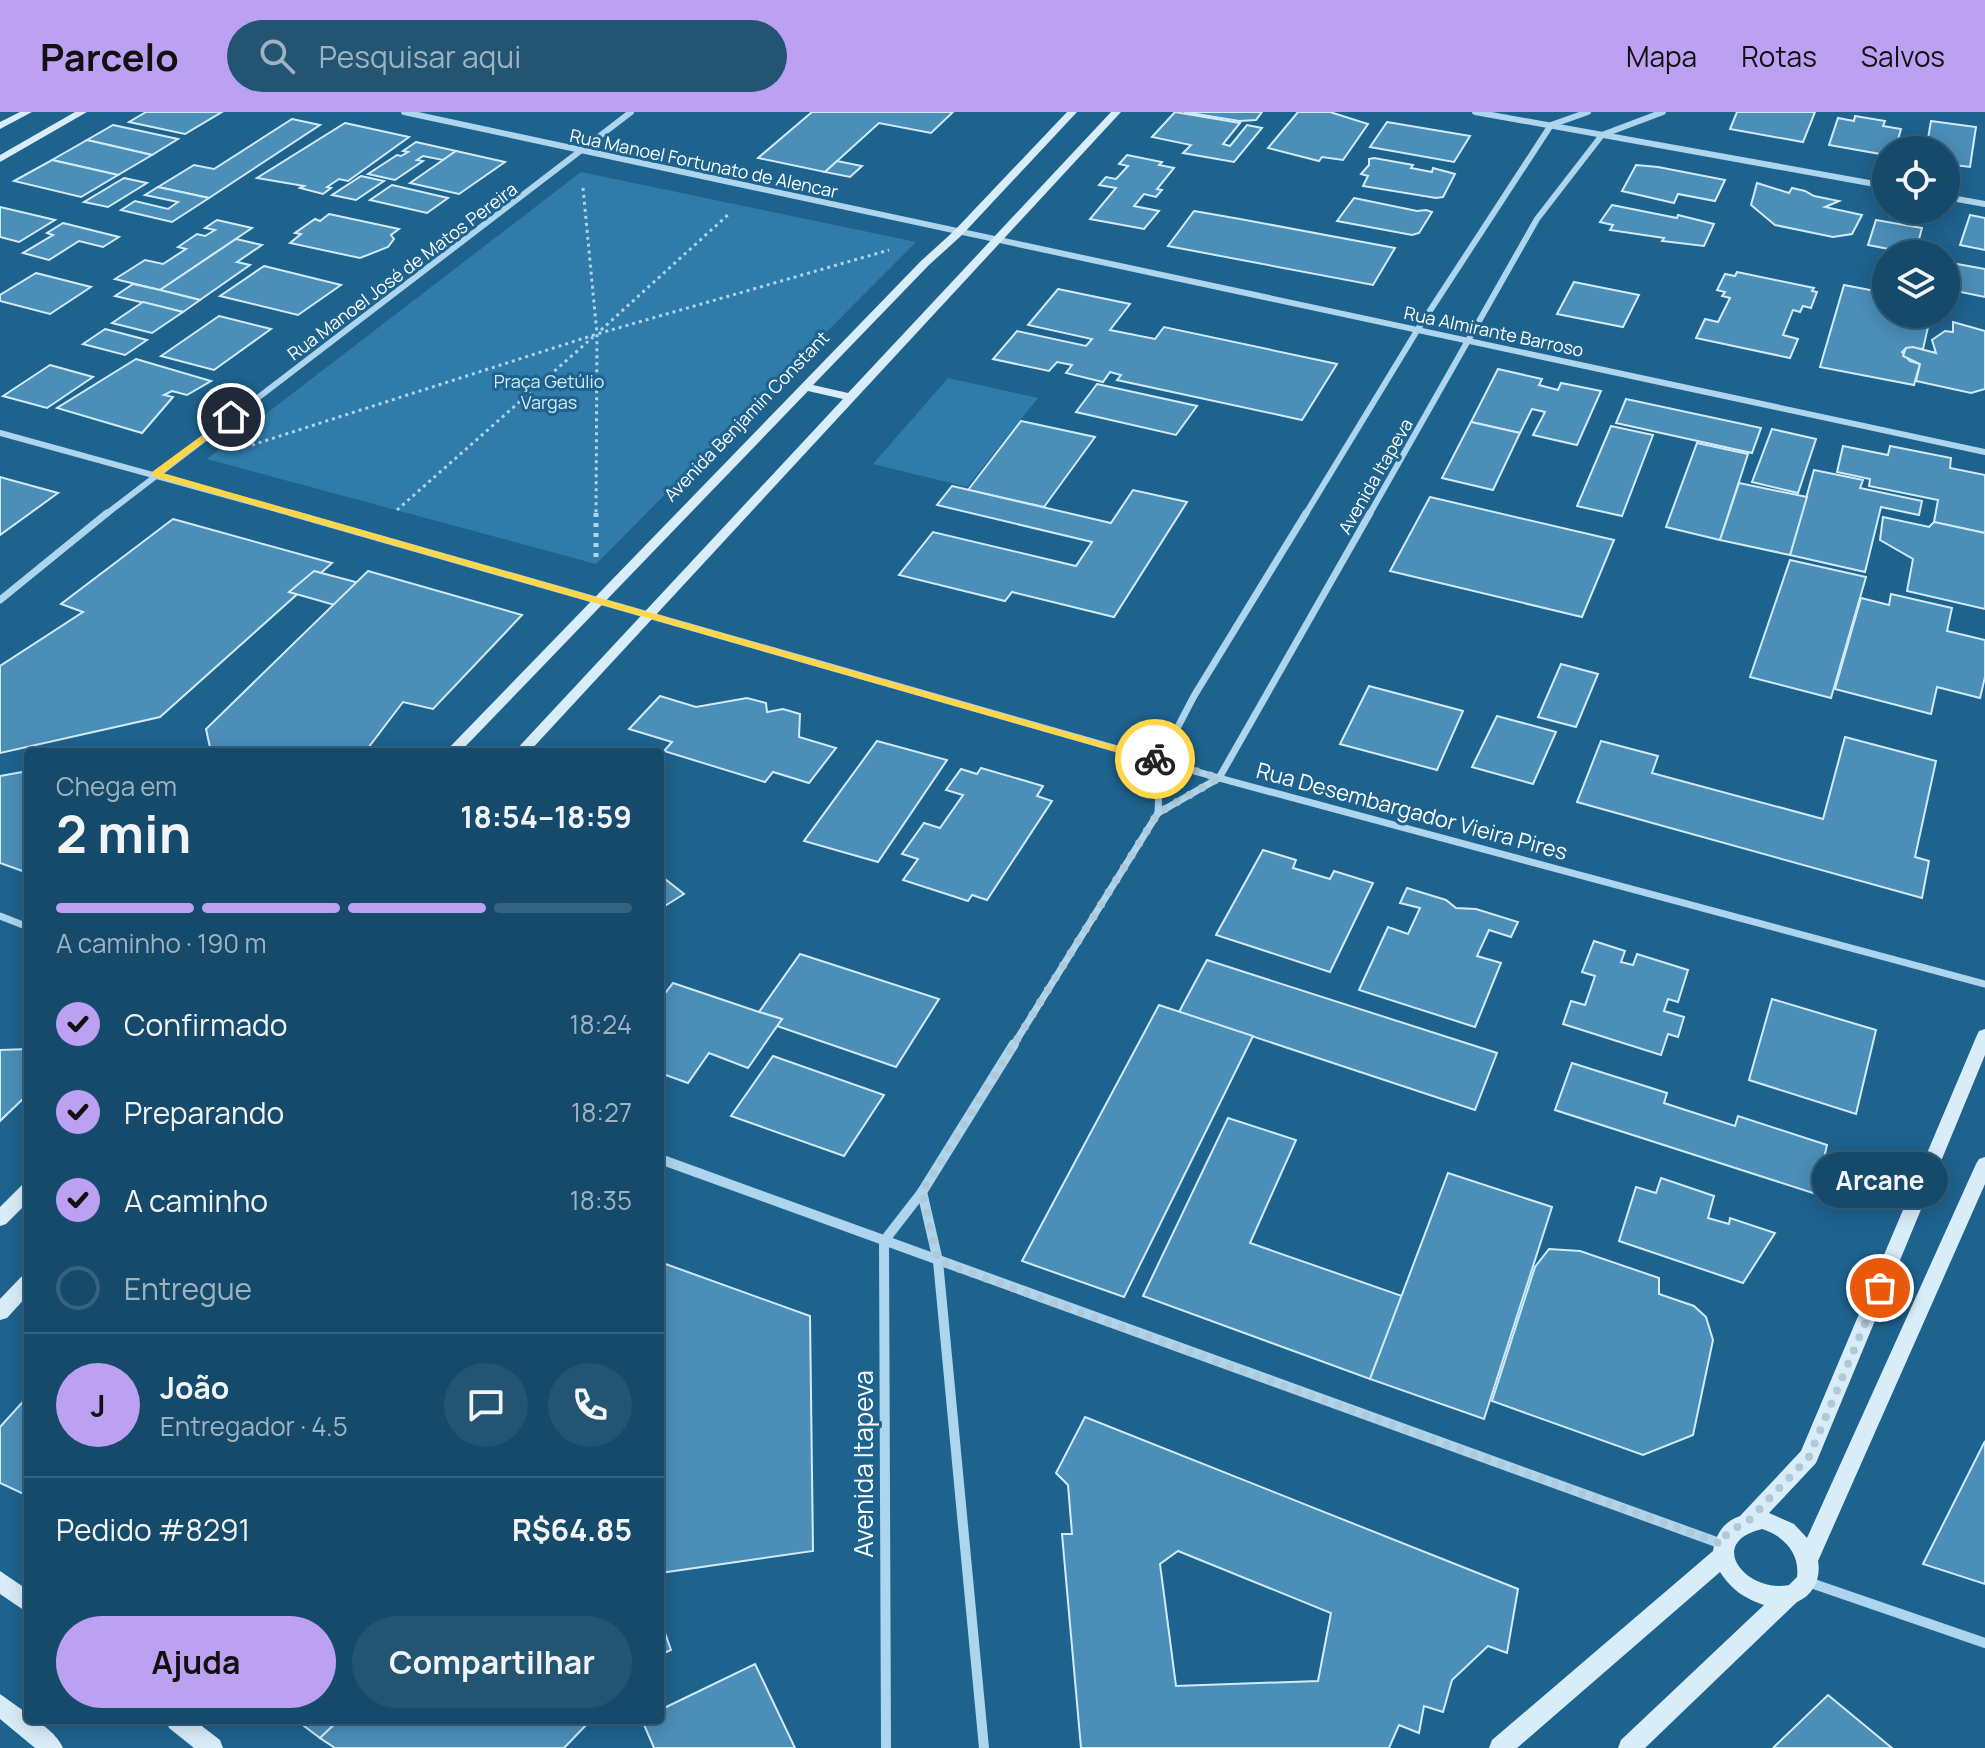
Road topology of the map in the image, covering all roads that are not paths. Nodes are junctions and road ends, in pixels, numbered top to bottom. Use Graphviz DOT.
graph roads {
  1 [pos="27,112"];
  2 [pos="82,112"];
  3 [pos="404,112"];
  4 [pos="631,112"];
  5 [pos="1072,112"];
  6 [pos="1116,112"];
  7 [pos="1475,112"];
  8 [pos="1588,112"];
  9 [pos="1663,112"];
  10 [pos="1551,125"];
  11 [pos="0,126"];
  12 [pos="1602,135"];
  13 [pos="583,151"];
  14 [pos="0,159"];
  15 [pos="1872,183"];
  16 [pos="1960,200"];
  17 [pos="1985,204"];
  18 [pos="958,233"];
  19 [pos="997,240"];
  20 [pos="1418,329"];
  21 [pos="1471,340"];
  22 [pos="805,387"];
  23 [pos="850,397"];
  24 [pos="0,433"];
  25 [pos="1985,452"];
  26 [pos="155,474"];
  27 [pos="0,600"];
  28 [pos="598,600"];
  29 [pos="649,614"];
  30 [pos="456,748"];
  31 [pos="525,748"];
  32 [pos="1160,761"];
  33 [pos="1219,778"];
  34 [pos="1158,813"];
  35 [pos="0,916"];
  36 [pos="24,925"];
  37 [pos="1985,984"];
  38 [pos="1985,1035"];
  39 [pos="664,1160"];
  40 [pos="1985,1164"];
  41 [pos="922,1192"];
  42 [pos="24,1194"];
  43 [pos="0,1219"];
  44 [pos="884,1241"];
  45 [pos="938,1261"];
  46 [pos="24,1286"];
  47 [pos="0,1312"];
  48 [pos="1748,1521"];
  49 [pos="1722,1550"];
  50 [pos="1808,1559"];
  51 [pos="0,1581"];
  52 [pos="1807,1582"];
  53 [pos="1789,1596"];
  54 [pos="24,1600"];
  55 [pos="1985,1643"];
  56 [pos="0,1705"];
  57 [pos="182,1724"];
  58 [pos="52,1748"];
  59 [pos="212,1748"];
  60 [pos="886,1748"];
  61 [pos="984,1748"];
  62 [pos="1500,1748"];
  63 [pos="1629,1748"];
  1 -- 11 [label="main road"];
  2 -- 14 [label="main road"];
  3 -- 13 [label="street, Rua Manoel Fortunato de Alencar"];
  4 -- 13 [label="street, Rua Manoel José de Matos Pereira"];
  5 -- 18 [label="main road, Avenida Benjamin Constant"];
  6 -- 19 [label="main road"];
  7 -- 10 [label="street"];
  8 -- 10 [label="street"];
  9 -- 12 [label="street"];
  10 -- 12 [label="street"];
  10 -- 20 [label="street, Avenida Itapeva"];
  12 -- 15 [label="street"];
  12 -- 21 [label="street, Avenida Itapeva"];
  13 -- 18 [label="street, Rua Manoel Fortunato de Alencar"];
  13 -- 26 [label="street, Rua Manoel José de Matos Pereira"];
  16 -- 17 [label="street"];
  18 -- 19 [label="street, Rua Manoel Fortunato de Alencar"];
  18 -- 22 [label="main road, Avenida Benjamin Constant"];
  19 -- 20 [label="street, Rua Almirante Barroso"];
  19 -- 23 [label="main road"];
  20 -- 21 [label="street, Rua Almirante Barroso"];
  20 -- 32 [label="street, Avenida Itapeva"];
  21 -- 25 [label="street, Rua Almirante Barroso"];
  21 -- 33 [label="street, Avenida Itapeva"];
  22 -- 23 [label="main road"];
  22 -- 28 [label="main road, Avenida Benjamin Constant"];
  23 -- 29 [label="main road"];
  24 -- 26 [label="street, Rua Desembargador Vieira Pires"];
  26 -- 27 [label="street, Rua Manoel José de Matos Pereira"];
  26 -- 28 [label="street, Rua Desembargador Vieira Pires"];
  28 -- 29 [label="street, Rua Desembargador Vieira Pires"];
  28 -- 30 [label="main road, Avenida Benjamin Constant"];
  29 -- 31 [label="main road"];
  29 -- 32 [label="street, Rua Desembargador Vieira Pires"];
  32 -- 33 [label="street, Rua Desembargador Vieira Pires"];
  32 -- 34 [label="street, Avenida Itapeva"];
  33 -- 34 [label="street, Avenida Itapeva"];
  33 -- 37 [label="street, Rua Desembargador Vieira Pires"];
  34 -- 41 [label="street, Avenida Itapeva"];
  35 -- 36 [label="street"];
  38 -- 48 [label="main road"];
  39 -- 44 [label="street"];
  40 -- 50 [label="main road"];
  41 -- 44 [label="street, Avenida Itapeva"];
  41 -- 45 [label="street"];
  42 -- 43 [label="main road"];
  44 -- 45 [label="street"];
  44 -- 60 [label="street, Avenida Itapeva"];
  45 -- 49 [label="street"];
  45 -- 61 [label="street"];
  46 -- 47 [label="main road"];
  48 -- 49 [label="main road"];
  48 -- 50 [label="main road"];
  49 -- 53 [label="main road"];
  49 -- 62 [label="main road"];
  50 -- 52 [label="main road"];
  51 -- 54 [label="main road"];
  52 -- 53 [label="main road"];
  52 -- 55 [label="street"];
  53 -- 63 [label="main road"];
  56 -- 58 [label="main road"];
  57 -- 59 [label="main road"];
}
